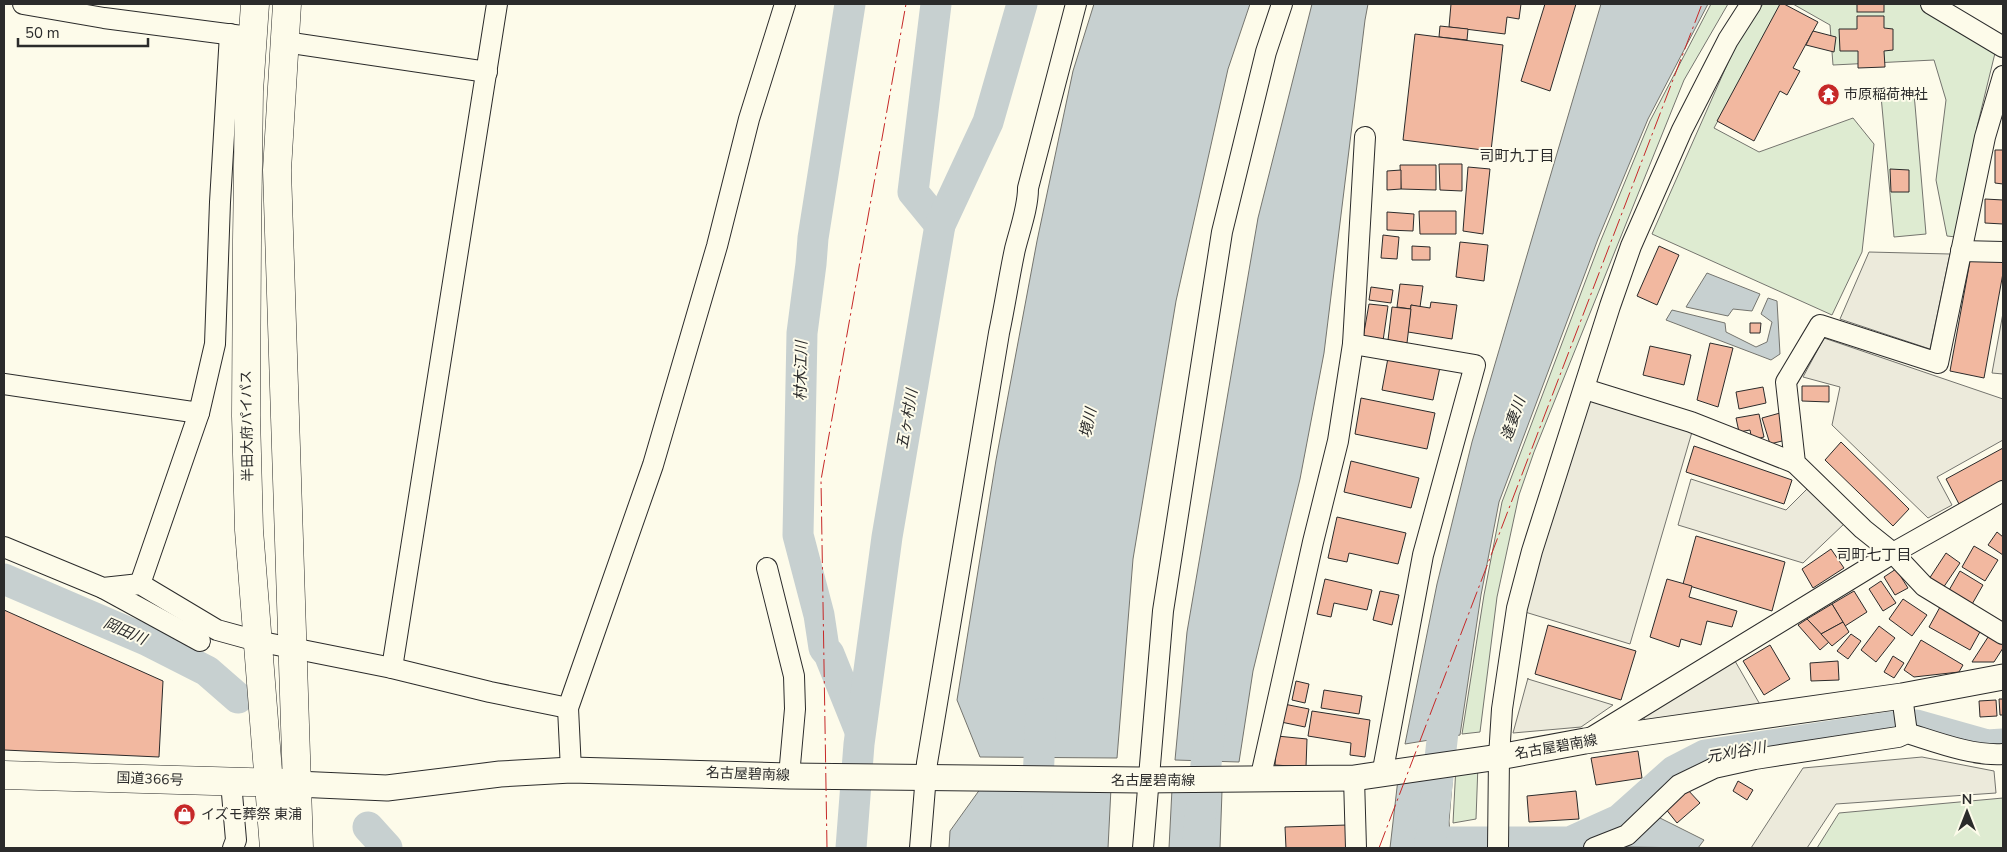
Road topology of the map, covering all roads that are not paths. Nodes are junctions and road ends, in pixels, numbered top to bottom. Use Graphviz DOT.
graph roads {
  1 [pos="23,4"];
  2 [pos="255,4"];
  3 [pos="287,4"];
  4 [pos="497,4"];
  5 [pos="785,4"];
  6 [pos="1076,4"];
  7 [pos="1282,4"];
  8 [pos="1751,4"];
  9 [pos="1931,4"];
  10 [pos="241,36"];
  11 [pos="285,42"];
  12 [pos="2003,47"];
  13 [pos="487,72"];
  14 [pos="2003,76"];
  15 [pos="1365,137"];
  16 [pos="1994,137"];
  17 [pos="1961,251"];
  18 [pos="2003,252"];
  19 [pos="1353,344"];
  20 [pos="4,384"];
  21 [pos="1584,389"];
  22 [pos="199,413"];
  23 [pos="1794,463"];
  24 [pos="2003,491"];
  25 [pos="4,547"];
  26 [pos="1893,553"];
  27 [pos="767,568"];
  28 [pos="140,584"];
  29 [pos="103,588"];
  30 [pos="2003,634"];
  31 [pos="257,640"];
  32 [pos="200,641"];
  33 [pos="292,648"];
  34 [pos="392,668"];
  35 [pos="2003,677"];
  36 [pos="1902,697"];
  37 [pos="568,708"];
  38 [pos="1906,732"];
  39 [pos="1586,741"];
  40 [pos="2003,754"];
  41 [pos="1499,767"];
  42 [pos="571,770"];
  43 [pos="4,775"];
  44 [pos="1382,775"];
  45 [pos="789,776"];
  46 [pos="925,778"];
  47 [pos="1354,778"];
  48 [pos="1150,780"];
  49 [pos="1255,780"];
  50 [pos="231,782"];
  51 [pos="268,783"];
  52 [pos="296,784"];
  53 [pos="233,848"];
  54 [pos="274,848"];
  55 [pos="299,848"];
  56 [pos="920,848"];
  57 [pos="1143,848"];
  58 [pos="1356,848"];
  59 [pos="1498,848"];
  60 [pos="1594,848"];
  1 -- 10 [label="street"];
  2 -- 10 [label="highway, 半田大府パイパス"];
  3 -- 11 [label="highway"];
  4 -- 13 [label="street"];
  5 -- 37 [label="street"];
  6 -- 46 [label="street"];
  7 -- 48 [label="street"];
  8 -- 21 [label="street"];
  9 -- 12 [label="street"];
  10 -- 22 [label="street"];
  10 -- 31 [label="highway, 半田大府パイパス"];
  11 -- 13 [label="street"];
  11 -- 33 [label="highway"];
  13 -- 34 [label="street"];
  14 -- 16 [label="street"];
  15 -- 19 [label="street"];
  16 -- 17 [label="street"];
  17 -- 18 [label="street"];
  17 -- 23 [label="street"];
  19 -- 44 [label="street"];
  19 -- 49 [label="street"];
  20 -- 22 [label="street"];
  21 -- 23 [label="street"];
  21 -- 41 [label="street"];
  22 -- 28 [label="street"];
  23 -- 26 [label="street"];
  24 -- 26 [label="street"];
  25 -- 29 [label="street"];
  26 -- 30 [label="street"];
  26 -- 39 [label="street"];
  27 -- 45 [label="street"];
  28 -- 29 [label="street"];
  28 -- 31 [label="street"];
  29 -- 32 [label="street"];
  31 -- 33 [label="street"];
  31 -- 51 [label="highway, 半田大府パイパス"];
  33 -- 34 [label="street"];
  33 -- 52 [label="highway"];
  34 -- 37 [label="street"];
  35 -- 36 [label="main road, 名古屋碧南線"];
  36 -- 38 [label="street"];
  36 -- 39 [label="main road, 名古屋碧南線"];
  37 -- 42 [label="street"];
  38 -- 40 [label="street"];
  38 -- 60 [label="street"];
  39 -- 41 [label="main road, 名古屋碧南線"];
  41 -- 44 [label="main road, 名古屋碧南線"];
  41 -- 59 [label="street"];
  42 -- 45 [label="main road, 名古屋碧南線"];
  42 -- 52 [label="main road, 名古屋碧南線"];
  43 -- 50 [label="highway, 国道366号"];
  44 -- 47 [label="main road, 名古屋碧南線"];
  45 -- 46 [label="main road, 名古屋碧南線"];
  46 -- 48 [label="main road, 名古屋碧南線"];
  46 -- 56 [label="street"];
  47 -- 49 [label="main road, 名古屋碧南線"];
  47 -- 58 [label="street"];
  48 -- 49 [label="main road, 名古屋碧南線"];
  48 -- 57 [label="street"];
  50 -- 51 [label="highway, 国道366号"];
  50 -- 53 [label="street"];
  51 -- 52 [label="highway, 国道366号"];
  51 -- 54 [label="highway, 半田大府パイパス"];
  52 -- 55 [label="highway"];
}
